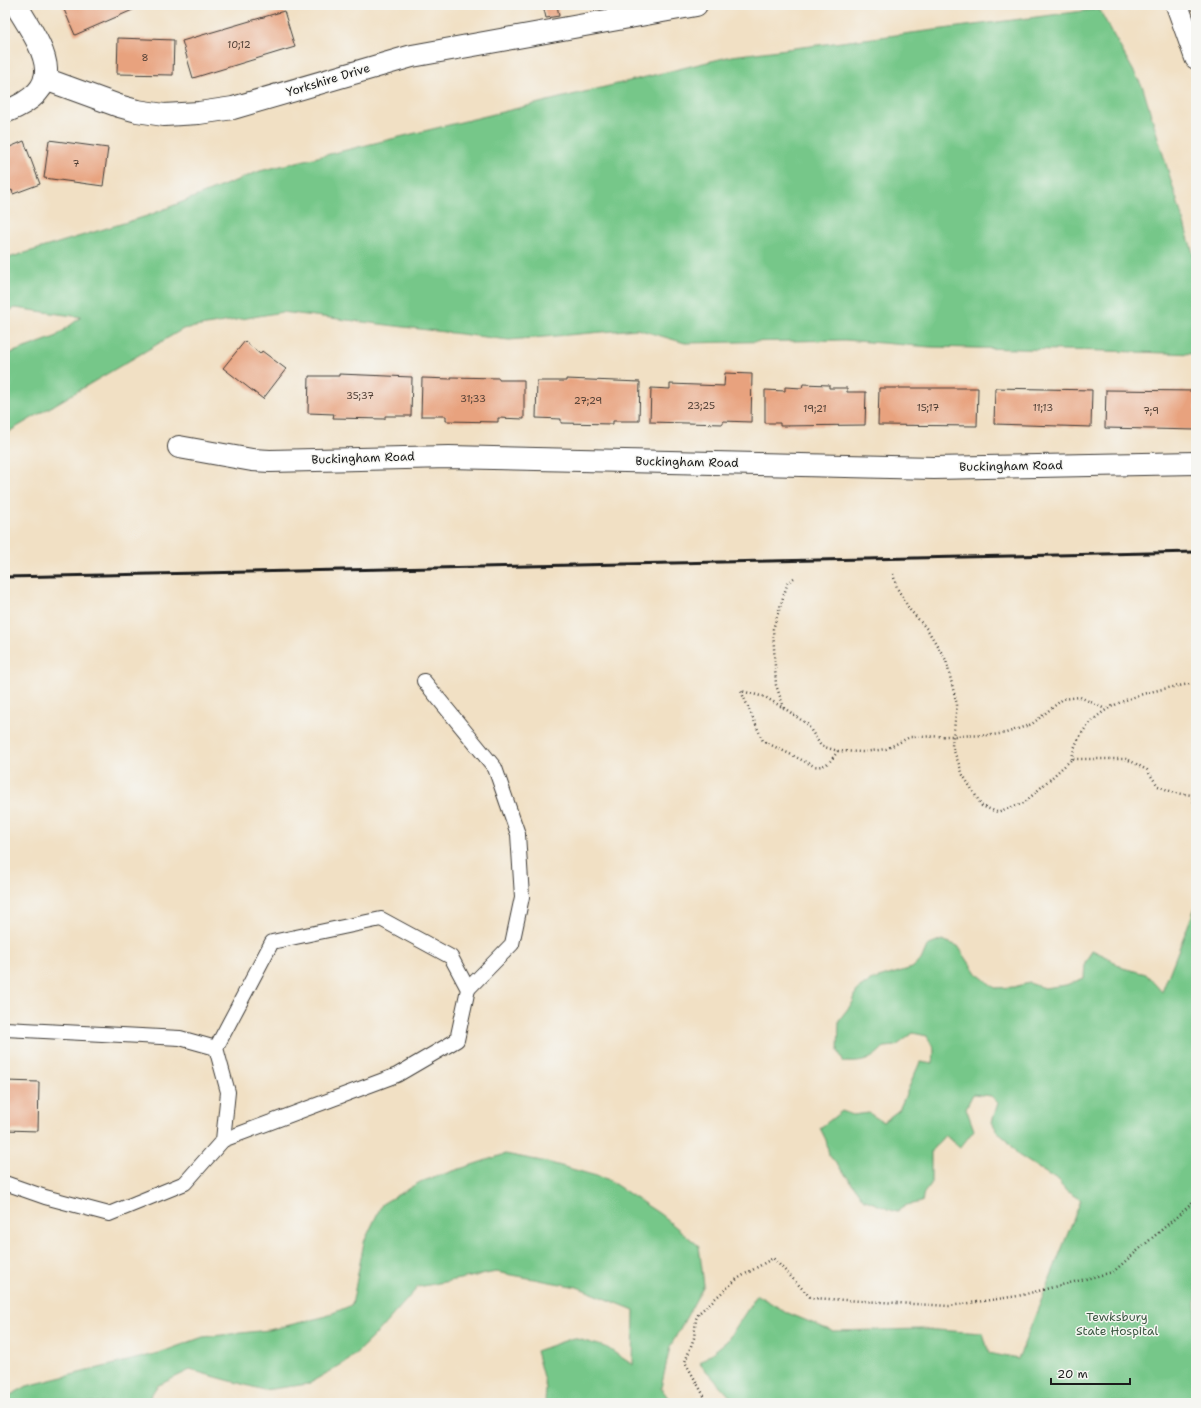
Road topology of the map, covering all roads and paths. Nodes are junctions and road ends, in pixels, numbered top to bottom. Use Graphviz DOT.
graph roads {
  1 [pos="16,5"];
  2 [pos="696,5"];
  3 [pos="1177,5"];
  4 [pos="1196,58"];
  5 [pos="45,79"];
  6 [pos="5,112"];
  7 [pos="178,447"];
  8 [pos="1196,463"];
  9 [pos="893,574"];
  10 [pos="794,578"];
  11 [pos="424,681"];
  12 [pos="1196,683"];
  13 [pos="784,708"];
  14 [pos="1106,708"];
  15 [pos="954,736"];
  16 [pos="838,751"];
  17 [pos="1072,760"];
  18 [pos="1196,791"];
  19 [pos="1192,795"];
  20 [pos="1196,810"];
  21 [pos="468,989"];
  22 [pos="5,1029"];
  23 [pos="216,1048"];
  24 [pos="223,1140"];
  25 [pos="5,1183"];
  26 [pos="1196,1200"];
  27 [pos="708,1403"];
  1 -- 5 [label="street"];
  2 -- 5 [label="street, Yorkshire Drive"];
  3 -- 4 [label="street"];
  5 -- 6 [label="street"];
  7 -- 8 [label="street, Buckingham Road"];
  9 -- 15 [label="path"];
  10 -- 13 [label="path"];
  11 -- 21 [label="lane"];
  12 -- 14 [label="path"];
  13 -- 16 [label="path"];
  13 -- 16 [label="path"];
  14 -- 15 [label="path"];
  14 -- 17 [label="path"];
  15 -- 16 [label="path"];
  15 -- 17 [label="path"];
  17 -- 19 [label="path"];
  18 -- 19 [label="path"];
  19 -- 20 [label="path"];
  21 -- 23 [label="lane"];
  21 -- 24 [label="lane"];
  22 -- 23 [label="lane"];
  23 -- 24 [label="lane"];
  24 -- 25 [label="lane"];
  26 -- 27 [label="path"];
}
